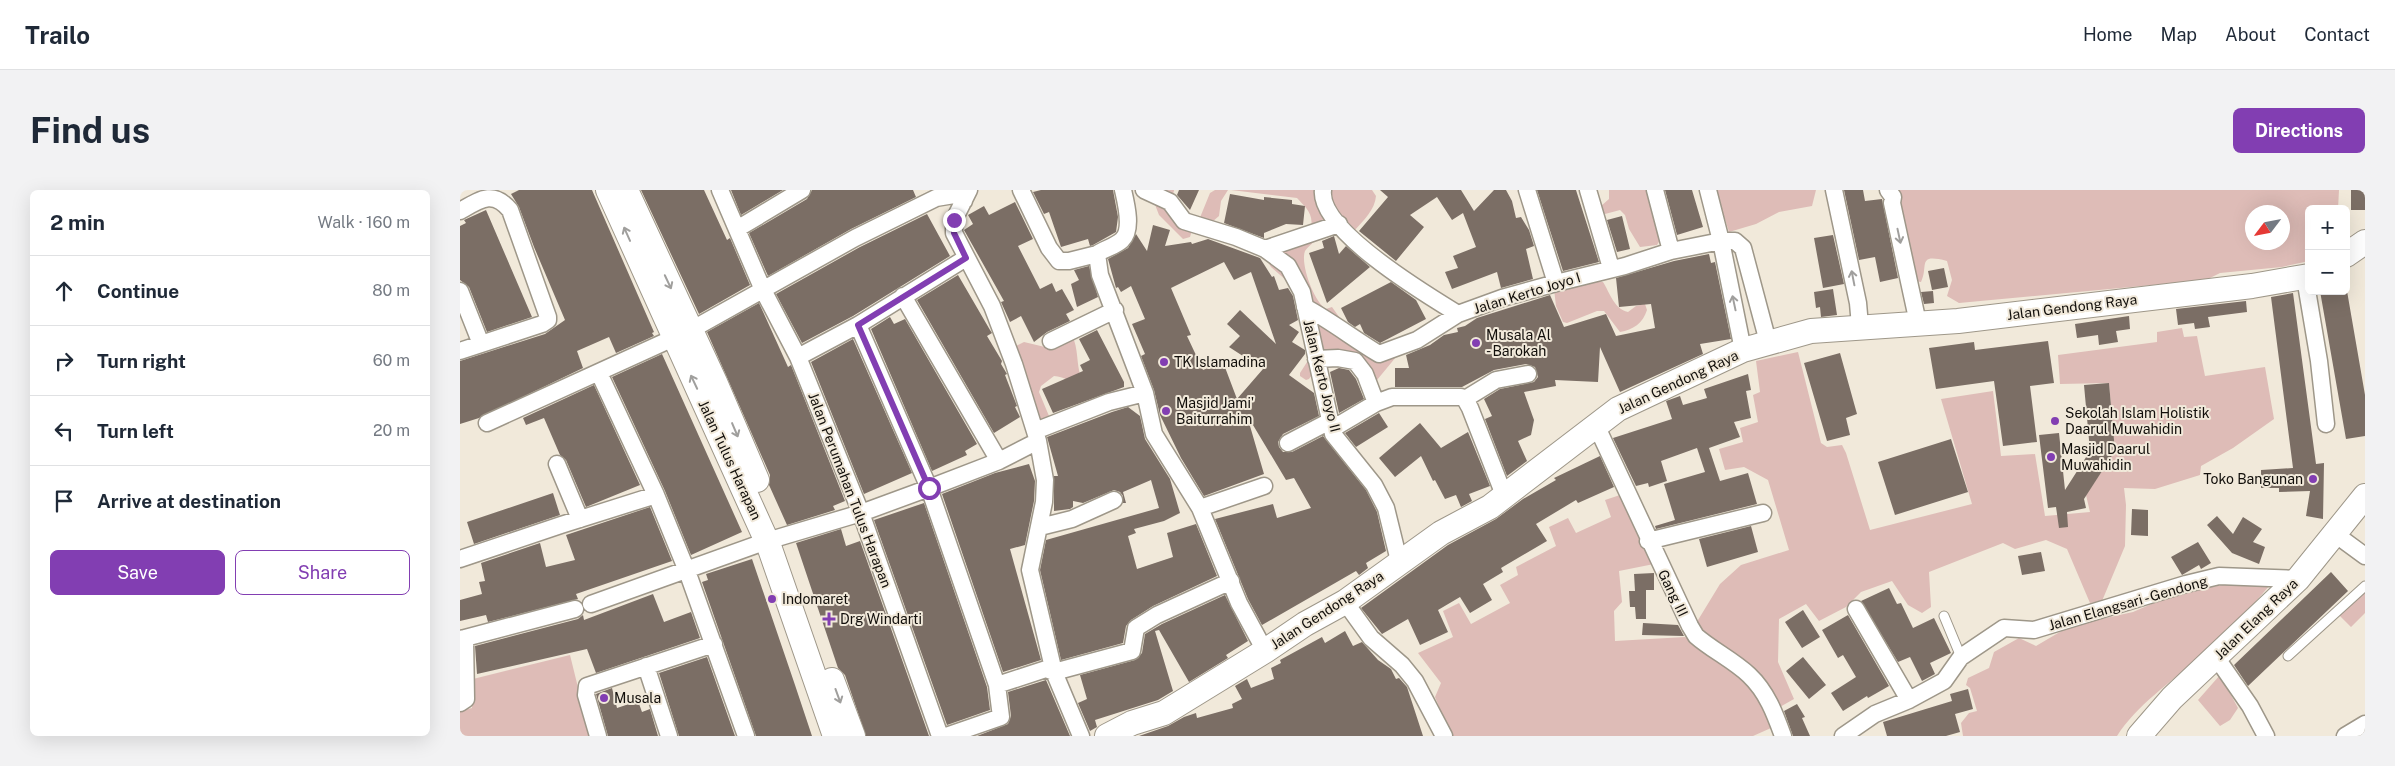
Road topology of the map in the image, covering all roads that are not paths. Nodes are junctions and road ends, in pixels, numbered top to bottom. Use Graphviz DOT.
graph roads {
  1 [pos="608,190"];
  2 [pos="626,190"];
  3 [pos="720,190"];
  4 [pos="802,190"];
  5 [pos="1022,190"];
  6 [pos="1124,190"];
  7 [pos="1144,190"];
  8 [pos="1323,190"];
  9 [pos="1528,190"];
  10 [pos="1588,190"];
  11 [pos="1655,190"];
  12 [pos="1708,190"];
  13 [pos="1834,190"];
  14 [pos="1888,190"];
  15 [pos="966,195"];
  16 [pos="460,211"];
  17 [pos="1339,224"];
  18 [pos="736,229"];
  19 [pos="1721,241"];
  20 [pos="2365,242"];
  21 [pos="1265,249"];
  22 [pos="1671,251"];
  23 [pos="2350,252"];
  24 [pos="1097,254"];
  25 [pos="966,258"];
  26 [pos="1611,268"];
  27 [pos="2305,277"];
  28 [pos="1556,283"];
  29 [pos="763,290"];
  30 [pos="460,291"];
  31 [pos="2310,295"];
  32 [pos="903,296"];
  33 [pos="1305,307"];
  34 [pos="1115,310"];
  35 [pos="1458,314"];
  36 [pos="1918,323"];
  37 [pos="858,325"];
  38 [pos="1860,326"];
  39 [pos="682,333"];
  40 [pos="1051,341"];
  41 [pos="1768,342"];
  42 [pos="481,344"];
  43 [pos="1743,350"];
  44 [pos="460,351"];
  45 [pos="798,357"];
  46 [pos="1316,359"];
  47 [pos="599,373"];
  48 [pos="1528,374"];
  49 [pos="1145,393"];
  50 [pos="1465,399"];
  51 [pos="1376,403"];
  52 [pos="487,423"];
  53 [pos="2326,424"];
  54 [pos="1331,425"];
  55 [pos="1596,425"];
  56 [pos="1036,436"];
  57 [pos="1288,443"];
  58 [pos="999,461"];
  59 [pos="557,464"];
  60 [pos="1264,486"];
  61 [pos="929,488"];
  62 [pos="656,495"];
  63 [pos="1504,496"];
  64 [pos="2365,496"];
  65 [pos="1114,500"];
  66 [pos="1200,508"];
  67 [pos="861,513"];
  68 [pos="1763,513"];
  69 [pos="580,519"];
  70 [pos="1040,526"];
  71 [pos="2335,534"];
  72 [pos="774,539"];
  73 [pos="1648,541"];
  74 [pos="2365,556"];
  75 [pos="460,559"];
  76 [pos="1399,561"];
  77 [pos="687,571"];
  78 [pos="2298,579"];
  79 [pos="1231,581"];
  80 [pos="2365,586"];
  81 [pos="1345,602"];
  82 [pos="591,604"];
  83 [pos="575,609"];
  84 [pos="1856,609"];
  85 [pos="1944,616"];
  86 [pos="462,638"];
  87 [pos="714,644"];
  88 [pos="1265,651"];
  89 [pos="2288,656"];
  90 [pos="1962,657"];
  91 [pos="2216,657"];
  92 [pos="816,659"];
  93 [pos="646,666"];
  94 [pos="1054,672"];
  95 [pos="997,685"];
  96 [pos="1909,700"];
  97 [pos="460,703"];
  98 [pos="2365,724"];
  99 [pos="598,736"];
  100 [pos="669,736"];
  101 [pos="746,736"];
  102 [pos="835,736"];
  103 [pos="853,736"];
  104 [pos="940,736"];
  105 [pos="946,736"];
  106 [pos="1081,736"];
  107 [pos="1107,736"];
  108 [pos="1444,736"];
  109 [pos="1783,736"];
  110 [pos="1843,736"];
  111 [pos="2139,736"];
  112 [pos="2266,736"];
  113 [pos="2345,736"];
  39 -- 1 [label="main road, Jalan Tulus Harapan, one-way"];
  2 -- 39 [label="main road, Jalan Tulus Harapan, one-way"];
  3 -- 18 [label="street, Jalan Perumahan Tulus Harapan"];
  4 -- 18 [label="street"];
  5 -- 24 [label="street"];
  6 -- 24 [label="street"];
  7 -- 21 [label="street, Jalan Kerto Joyo II"];
  8 -- 17 [label="street, Jalan Kerto Joyo I"];
  9 -- 28 [label="street"];
  10 -- 26 [label="street"];
  11 -- 22 [label="street"];
  12 -- 19 [label="street"];
  38 -- 13 [label="street, one-way"];
  14 -- 36 [label="street, one-way"];
  15 -- 25 [label="street"];
  15 -- 29 [label="street"];
  16 -- 42 [label="street"];
  17 -- 21 [label="street"];
  17 -- 35 [label="street, Jalan Kerto Joyo I"];
  18 -- 29 [label="street, Jalan Perumahan Tulus Harapan"];
  19 -- 22 [label="street, Jalan Kerto Joyo I"];
  19 -- 41 [label="street"];
  43 -- 19 [label="street, one-way"];
  20 -- 23 [label="main road"];
  21 -- 33 [label="street, Jalan Kerto Joyo II"];
  22 -- 26 [label="street, Jalan Kerto Joyo I"];
  24 -- 34 [label="street"];
  25 -- 32 [label="street"];
  25 -- 56 [label="street"];
  26 -- 28 [label="street, Jalan Kerto Joyo I"];
  27 -- 36 [label="main road, Jalan Gendong Raya"];
  28 -- 35 [label="street, Jalan Kerto Joyo I"];
  29 -- 39 [label="street"];
  29 -- 45 [label="street, Jalan Perumahan Tulus Harapan"];
  30 -- 42 [label="street"];
  31 -- 53 [label="street"];
  32 -- 37 [label="street"];
  32 -- 58 [label="street"];
  33 -- 35 [label="street"];
  33 -- 46 [label="street, Jalan Kerto Joyo II"];
  34 -- 40 [label="street"];
  34 -- 49 [label="street"];
  36 -- 38 [label="main road, Jalan Gendong Raya"];
  37 -- 45 [label="street"];
  37 -- 61 [label="street"];
  38 -- 41 [label="main road, Jalan Gendong Raya"];
  39 -- 47 [label="street"];
  39 -- 72 [label="main road, Jalan Tulus Harapan"];
  41 -- 43 [label="main road, Jalan Gendong Raya"];
  42 -- 44 [label="street"];
  43 -- 55 [label="main road, Jalan Gendong Raya"];
  45 -- 67 [label="street, Jalan Perumahan Tulus Harapan"];
  46 -- 51 [label="street"];
  46 -- 54 [label="street, Jalan Kerto Joyo II"];
  47 -- 52 [label="street"];
  47 -- 62 [label="street"];
  48 -- 50 [label="street"];
  49 -- 56 [label="street"];
  49 -- 66 [label="street"];
  50 -- 51 [label="street"];
  50 -- 63 [label="street"];
  51 -- 54 [label="street"];
  54 -- 57 [label="street"];
  54 -- 76 [label="street, Jalan Kerto Joyo II"];
  55 -- 63 [label="main road, Jalan Gendong Raya"];
  55 -- 73 [label="street, Gang III"];
  56 -- 58 [label="street"];
  56 -- 70 [label="street"];
  58 -- 61 [label="street"];
  59 -- 69 [label="street"];
  60 -- 66 [label="street"];
  61 -- 67 [label="street"];
  61 -- 95 [label="street"];
  62 -- 69 [label="street"];
  62 -- 77 [label="street"];
  63 -- 76 [label="main road, Jalan Gendong Raya"];
  64 -- 71 [label="main road, Jalan Elang Raya"];
  65 -- 70 [label="street"];
  66 -- 79 [label="street"];
  67 -- 72 [label="street"];
  67 -- 104 [label="street, Jalan Perumahan Tulus Harapan"];
  68 -- 73 [label="street"];
  69 -- 75 [label="street"];
  70 -- 94 [label="street"];
  71 -- 74 [label="street"];
  71 -- 78 [label="main road, Jalan Elang Raya"];
  72 -- 77 [label="street"];
  72 -- 92 [label="main road, Jalan Tulus Harapan"];
  73 -- 109 [label="street, Gang III"];
  76 -- 81 [label="main road, Jalan Gendong Raya"];
  77 -- 82 [label="street"];
  77 -- 87 [label="street"];
  78 -- 90 [label="street, Jalan Elangsari - Gendong"];
  78 -- 91 [label="main road, Jalan Elang Raya"];
  79 -- 88 [label="street"];
  79 -- 94 [label="street"];
  80 -- 89 [label="lane"];
  81 -- 88 [label="main road, Jalan Gendong Raya"];
  81 -- 108 [label="street"];
  83 -- 86 [label="street"];
  84 -- 96 [label="street"];
  85 -- 90 [label="lane"];
  86 -- 97 [label="street"];
  87 -- 93 [label="street"];
  87 -- 101 [label="street"];
  88 -- 107 [label="main road, Jalan Gendong Raya"];
  90 -- 96 [label="street, Jalan Elangsari - Gendong"];
  91 -- 111 [label="main road, Jalan Elang Raya"];
  91 -- 112 [label="street"];
  92 -- 102 [label="main road, Jalan Tulus Harapan"];
  92 -- 103 [label="main road, Jalan Tulus Harapan, one-way"];
  93 -- 99 [label="street"];
  93 -- 100 [label="street"];
  94 -- 95 [label="street"];
  94 -- 106 [label="street"];
  95 -- 105 [label="street"];
  96 -- 110 [label="street, Jalan Elangsari - Gendong"];
  98 -- 113 [label="street"];
}
